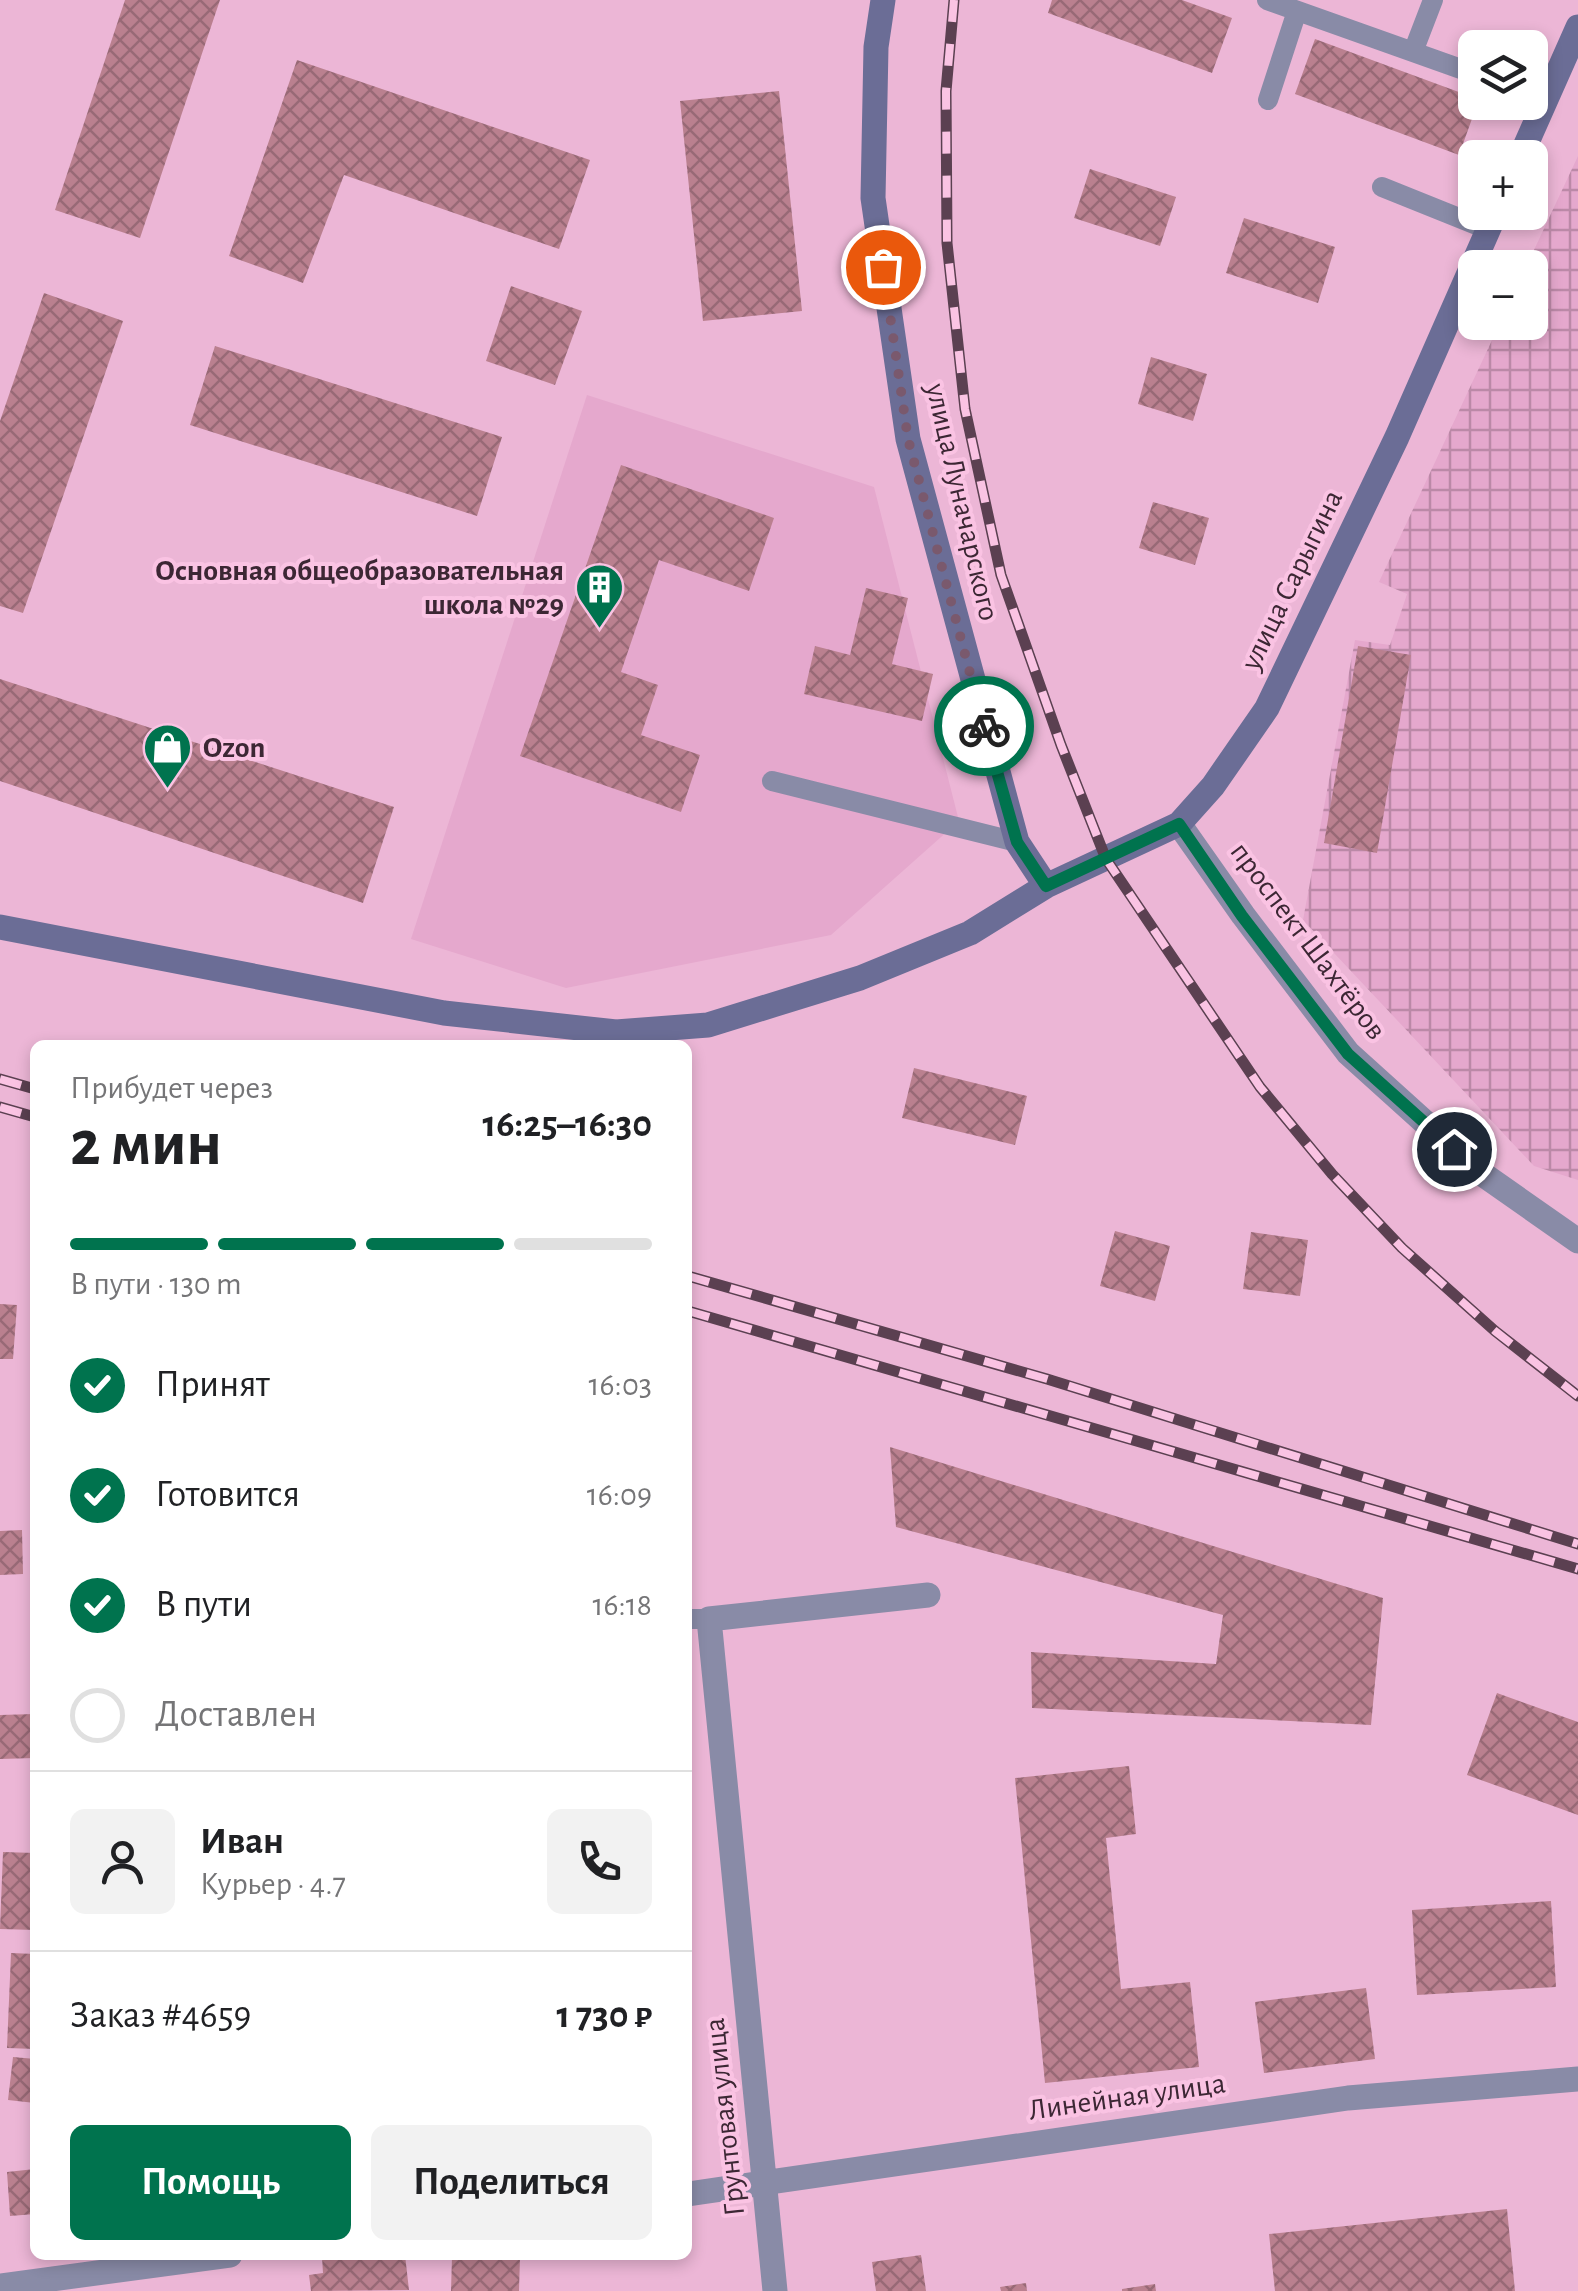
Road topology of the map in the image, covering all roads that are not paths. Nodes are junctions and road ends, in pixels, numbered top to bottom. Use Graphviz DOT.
graph roads {
  1 [pos="883,0"];
  2 [pos="1267,0"];
  3 [pos="1433,0"];
  4 [pos="1297,11"];
  5 [pos="1578,27"];
  6 [pos="1414,52"];
  7 [pos="1458,68"];
  8 [pos="1548,80"];
  9 [pos="1268,100"];
  10 [pos="1382,187"];
  11 [pos="1458,210"];
  12 [pos="1488,230"];
  13 [pos="772,781"];
  14 [pos="1179,824"];
  15 [pos="1017,842"];
  16 [pos="1046,886"];
  17 [pos="0,927"];
  18 [pos="1578,1241"];
  19 [pos="928,1595"];
  20 [pos="698,1619"];
  21 [pos="1578,2079"];
  22 [pos="764,2184"];
  23 [pos="692,2193"];
  24 [pos="193,2260"];
  25 [pos="0,2286"];
  26 [pos="774,2291"];
  1 -- 15 [label="main road, улица Луначарского"];
  2 -- 4 [label="lane"];
  3 -- 6 [label="lane"];
  4 -- 6 [label="lane"];
  4 -- 9 [label="lane"];
  5 -- 8 [label="main road"];
  6 -- 7 [label="lane"];
  10 -- 11 [label="lane"];
  12 -- 14 [label="main road, улица Сарыгина"];
  13 -- 15 [label="lane"];
  14 -- 16 [label="main road, улица Сарыгина"];
  14 -- 18 [label="street, проспект Шахтёров"];
  15 -- 16 [label="main road, улица Луначарского"];
  16 -- 17 [label="main road, улица Сарыгина"];
  19 -- 20 [label="street, Грунтовая улица"];
  20 -- 22 [label="street, Грунтовая улица"];
  21 -- 22 [label="street, Линейная улица"];
  22 -- 23 [label="street, Линейная улица"];
  22 -- 26 [label="street, Грунтовая улица"];
  24 -- 25 [label="street"];
}
